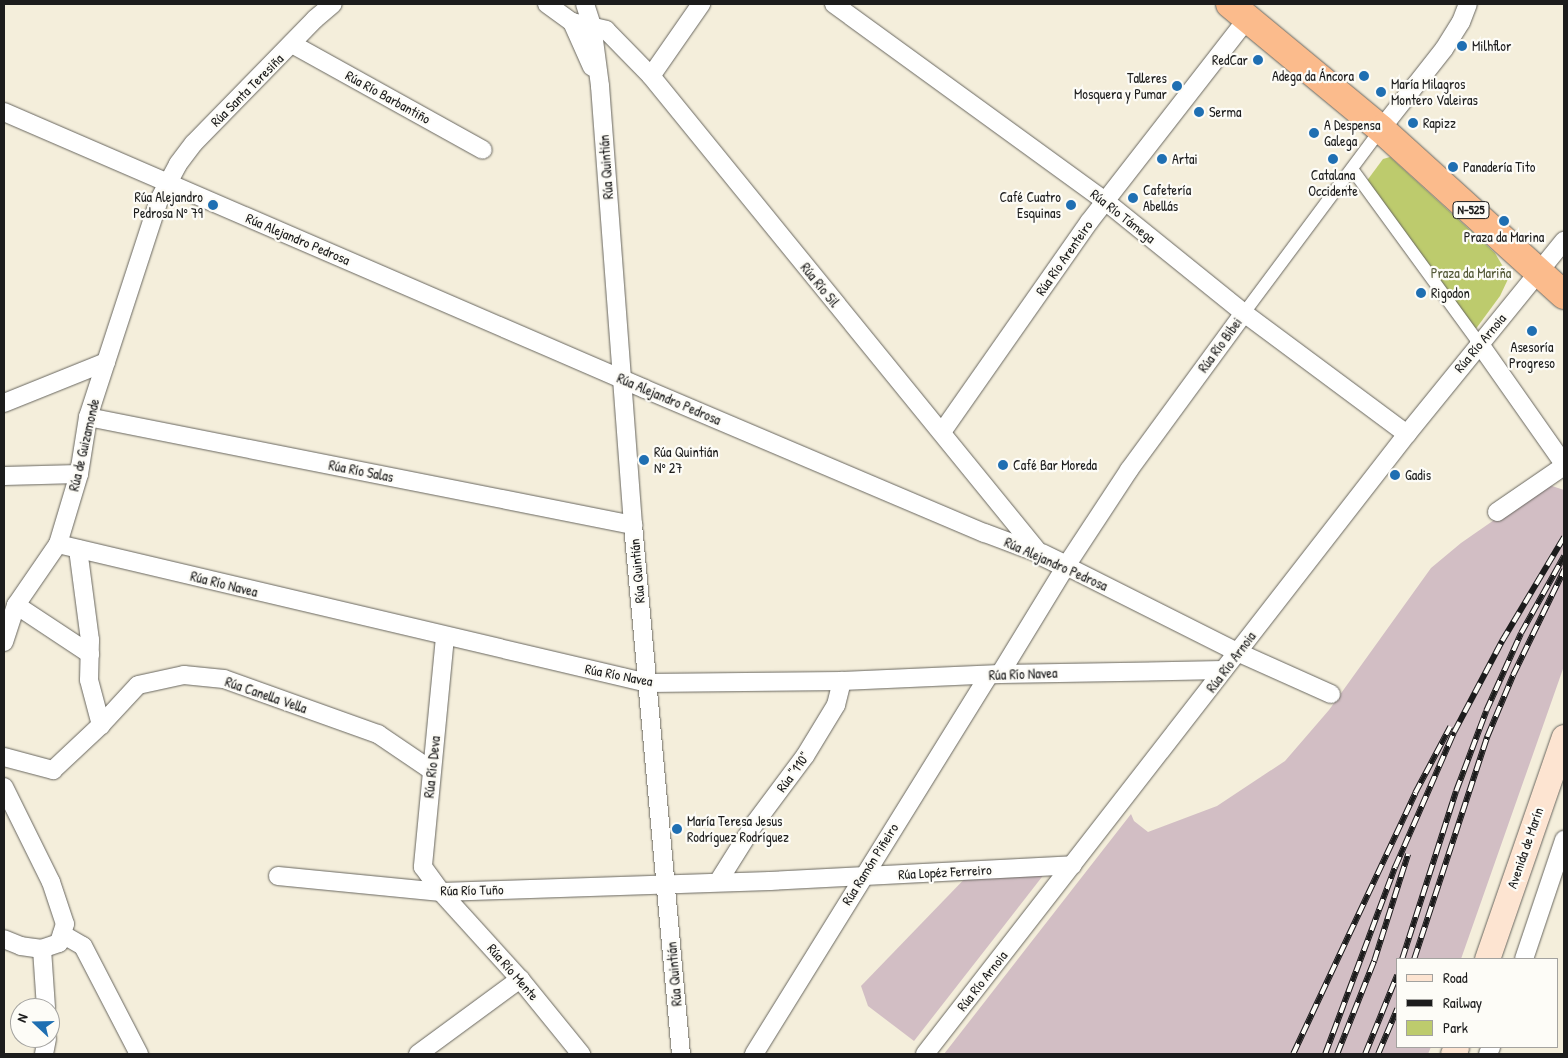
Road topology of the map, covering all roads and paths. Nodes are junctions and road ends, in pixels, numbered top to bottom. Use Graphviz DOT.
graph roads {
  1 [pos="334,4"];
  2 [pos="547,4"];
  3 [pos="585,4"];
  4 [pos="701,4"];
  5 [pos="834,4"];
  6 [pos="1468,4"];
  7 [pos="1239,11"];
  8 [pos="572,22"];
  9 [pos="592,25"];
  10 [pos="292,44"];
  11 [pos="651,76"];
  12 [pos="600,86"];
  13 [pos="4,112"];
  14 [pos="1381,129"];
  15 [pos="483,150"];
  16 [pos="1352,169"];
  17 [pos="168,183"];
  18 [pos="1105,201"];
  19 [pos="1564,241"];
  20 [pos="1538,271"];
  21 [pos="1564,295"];
  22 [pos="1244,313"];
  23 [pos="1479,343"];
  24 [pos="106,362"];
  25 [pos="622,379"];
  26 [pos="4,403"];
  27 [pos="88,417"];
  28 [pos="942,432"];
  29 [pos="1407,434"];
  30 [pos="1564,465"];
  31 [pos="79,474"];
  32 [pos="4,476"];
  33 [pos="1497,512"];
  34 [pos="1010,516"];
  35 [pos="633,525"];
  36 [pos="995,537"];
  37 [pos="58,544"];
  38 [pos="78,549"];
  39 [pos="1041,554"];
  40 [pos="1066,566"];
  41 [pos="16,605"];
  42 [pos="446,637"];
  43 [pos="4,642"];
  44 [pos="1237,652"];
  45 [pos="90,654"];
  46 [pos="1223,670"];
  47 [pos="994,675"];
  48 [pos="842,681"];
  49 [pos="648,683"];
  50 [pos="1331,694"];
  51 [pos="101,725"];
  52 [pos="1564,737"];
  53 [pos="4,757"];
  54 [pos="431,770"];
  55 [pos="4,787"];
  56 [pos="1564,840"];
  57 [pos="1073,865"];
  58 [pos="278,876"];
  59 [pos="862,876"];
  60 [pos="718,882"];
  61 [pos="666,884"];
  62 [pos="441,892"];
  63 [pos="62,934"];
  64 [pos="4,939"];
  65 [pos="42,948"];
  66 [pos="1487,958"];
  67 [pos="1524,958"];
  68 [pos="520,979"];
  69 [pos="45,998"];
  70 [pos="139,1054"];
  71 [pos="418,1054"];
  72 [pos="582,1054"];
  73 [pos="681,1054"];
  74 [pos="754,1054"];
  75 [pos="925,1054"];
  1 -- 10 [label="street, Rúa Santa Teresiña"];
  2 -- 8 [label="street"];
  3 -- 9 [label="street"];
  4 -- 11 [label="street"];
  5 -- 18 [label="street, Rúa Río Támega"];
  6 -- 14 [label="street"];
  7 -- 14 [label="highway, N-525"];
  7 -- 18 [label="street, Rúa Río Arenteiro"];
  8 -- 9 [label="street, Rúa Río Sil"];
  8 -- 12 [label="street, Rúa Quintián"];
  9 -- 11 [label="street, Rúa Río Sil"];
  9 -- 12 [label="street, Rúa Quintián"];
  10 -- 15 [label="street, Rúa Río Barbantiño"];
  10 -- 17 [label="street, Rúa Santa Teresiña"];
  11 -- 28 [label="street, Rúa Río Sil"];
  12 -- 25 [label="street, Rúa Quintián"];
  13 -- 17 [label="street, Rúa Alejandro Pedrosa"];
  14 -- 16 [label="street, Rúa Río Bibei"];
  14 -- 20 [label="highway, N-525"];
  16 -- 22 [label="street, Rúa Río Bibei"];
  16 -- 23 [label="street"];
  17 -- 24 [label="street, Rúa de Guizamonde"];
  17 -- 25 [label="street, Rúa Alejandro Pedrosa"];
  18 -- 22 [label="street, Rúa Río Támega"];
  18 -- 28 [label="street, Rúa Río Arenteiro"];
  19 -- 20 [label="street, Rúa Río Arnoia"];
  20 -- 21 [label="highway, N-525"];
  20 -- 23 [label="street, Rúa Río Arnoia"];
  22 -- 29 [label="street, Rúa Río Támega"];
  22 -- 40 [label="street, Rúa Río Bibei"];
  23 -- 29 [label="street, Rúa Río Arnoia"];
  23 -- 30 [label="street"];
  24 -- 26 [label="street"];
  24 -- 27 [label="street, Rúa de Guizamonde"];
  25 -- 35 [label="street, Rúa Quintián"];
  25 -- 36 [label="street, Rúa Alejandro Pedrosa"];
  27 -- 31 [label="street, Rúa de Guizamonde"];
  27 -- 35 [label="street, Rúa Río Salas"];
  28 -- 34 [label="street, Rúa Río Sil"];
  29 -- 44 [label="street, Rúa Río Arnoia"];
  30 -- 33 [label="street"];
  31 -- 32 [label="street"];
  31 -- 37 [label="street, Rúa de Guizamonde"];
  34 -- 36 [label="street"];
  34 -- 39 [label="street, Rúa Río Sil"];
  35 -- 49 [label="street, Rúa Quintián"];
  36 -- 39 [label="street, Rúa Alejandro Pedrosa"];
  37 -- 38 [label="street, Rúa Río Navea"];
  37 -- 41 [label="street, Rúa de Guizamonde"];
  38 -- 42 [label="street, Rúa Río Navea"];
  38 -- 45 [label="street"];
  39 -- 40 [label="street, Rúa Alejandro Pedrosa"];
  40 -- 44 [label="street, Rúa Alejandro Pedrosa"];
  40 -- 47 [label="street, Rúa Río Bibei"];
  41 -- 43 [label="street, Rúa de Guizamonde"];
  41 -- 45 [label="street"];
  42 -- 49 [label="street, Rúa Río Navea"];
  42 -- 54 [label="street, Rúa Río Deva"];
  44 -- 46 [label="street, Rúa Río Arnoia"];
  44 -- 50 [label="street, Rúa Alejandro Pedrosa"];
  45 -- 51 [label="street"];
  46 -- 47 [label="street, Rúa Río Navea"];
  46 -- 57 [label="street, Rúa Río Arnoia"];
  47 -- 48 [label="street, Rúa Río Navea"];
  47 -- 59 [label="street, Rúa Ramón Piñeiro"];
  48 -- 49 [label="street, Rúa Río Navea"];
  48 -- 60 [label="street, Rúa \"110\""];
  49 -- 61 [label="street, Rúa Quintián"];
  51 -- 53 [label="street, Rúa Canella Vella"];
  51 -- 54 [label="street, Rúa Canella Vella"];
  52 -- 66 [label="main road, Avenida de Marín"];
  54 -- 62 [label="street, Rúa Río Deva"];
  55 -- 63 [label="street"];
  56 -- 67 [label="street"];
  57 -- 59 [label="street, Rúa Lopéz Ferreiro"];
  57 -- 75 [label="street, Rúa Río Arnoia"];
  58 -- 62 [label="street, Rúa Río Tuño"];
  59 -- 60 [label="street, Rúa Lopéz Ferreiro"];
  59 -- 74 [label="street, Rúa Ramón Piñeiro"];
  60 -- 61 [label="street, Rúa Lopéz Ferreiro"];
  61 -- 62 [label="street, Rúa Río Tuño"];
  61 -- 73 [label="street, Rúa Quintián"];
  62 -- 68 [label="street, Rúa Río Mente"];
  63 -- 65 [label="street"];
  63 -- 70 [label="street"];
  64 -- 65 [label="street"];
  65 -- 69 [label="street"];
  68 -- 71 [label="street"];
  68 -- 72 [label="street, Rúa Río Mente"];
}
